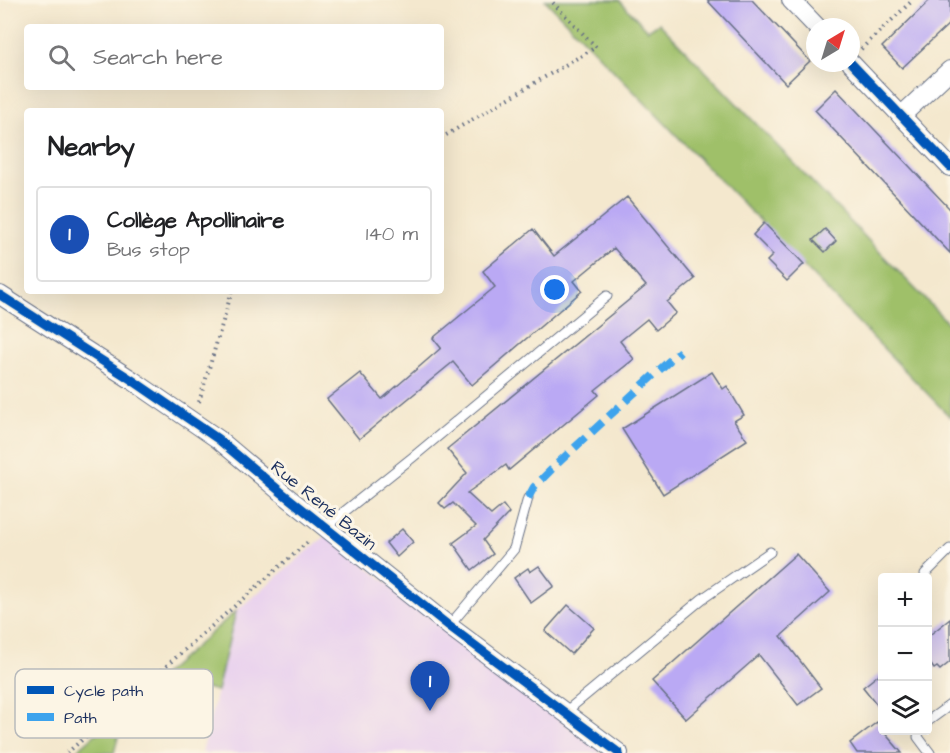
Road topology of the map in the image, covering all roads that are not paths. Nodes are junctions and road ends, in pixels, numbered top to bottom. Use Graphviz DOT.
graph roads {
  1 [pos="791,0"];
  2 [pos="808,18"];
  3 [pos="860,63"];
  4 [pos="950,70"];
  5 [pos="901,116"];
  6 [pos="950,167"];
  7 [pos="0,295"];
  8 [pos="607,296"];
  9 [pos="528,498"];
  10 [pos="325,527"];
  11 [pos="950,549"];
  12 [pos="770,552"];
  13 [pos="926,573"];
  14 [pos="449,626"];
  15 [pos="950,705"];
  16 [pos="564,713"];
  17 [pos="932,718"];
  18 [pos="918,735"];
  19 [pos="619,753"];
  20 [pos="930,753"];
  1 -- 2 [label="street"];
  3 -- 5 [label="street"];
  4 -- 5 [label="street"];
  5 -- 6 [label="street"];
  7 -- 10 [label="street, Rue René Bazin"];
  8 -- 10 [label="lane"];
  9 -- 14 [label="lane"];
  10 -- 14 [label="street, Rue René Bazin"];
  11 -- 13 [label="lane"];
  12 -- 16 [label="lane"];
  14 -- 16 [label="street, Rue René Bazin"];
  15 -- 17 [label="lane"];
  16 -- 19 [label="street, Rue René Bazin"];
  18 -- 20 [label="lane"];
}
